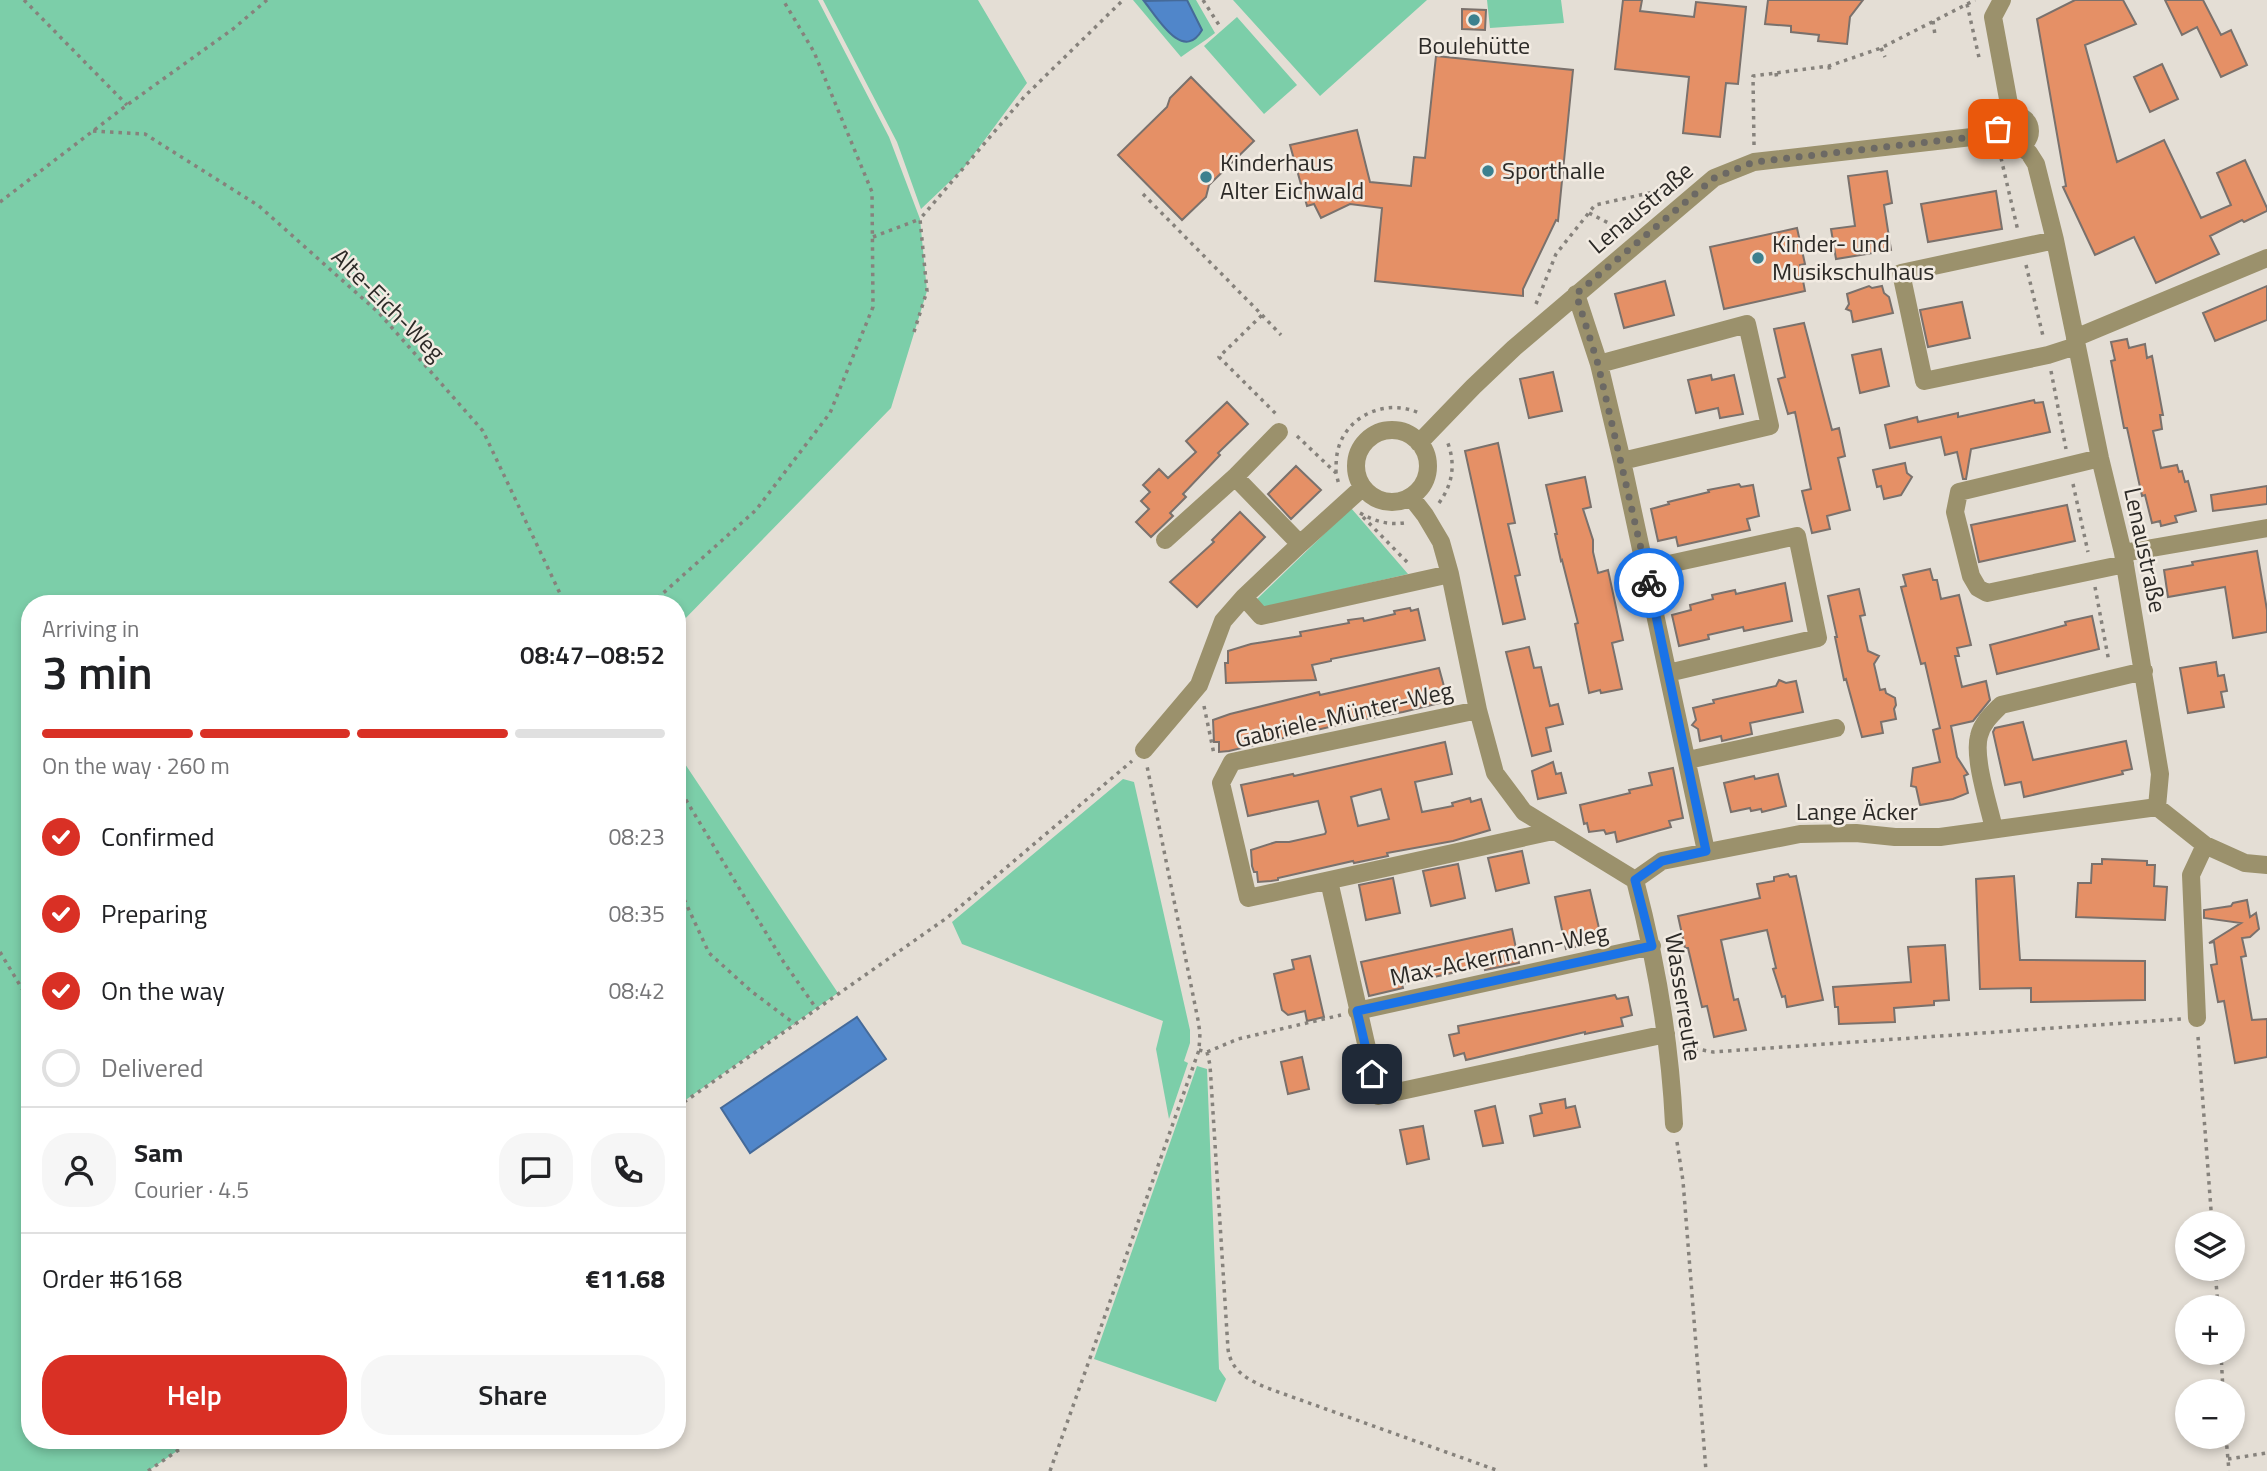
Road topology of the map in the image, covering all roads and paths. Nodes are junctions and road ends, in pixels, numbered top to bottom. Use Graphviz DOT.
graph roads {
  1 [pos="24,0"];
  2 [pos="268,0"];
  3 [pos="783,0"];
  4 [pos="1123,0"];
  5 [pos="1203,0"];
  6 [pos="1975,0"];
  7 [pos="2003,0"];
  8 [pos="1967,4"];
  9 [pos="1933,21"];
  10 [pos="1219,25"];
  11 [pos="1935,36"];
  12 [pos="1881,48"];
  13 [pos="1885,57"];
  14 [pos="1829,66"];
  15 [pos="1982,70"];
  16 [pos="1776,73"];
  17 [pos="1830,73"];
  18 [pos="1777,81"];
  19 [pos="127,105"];
  20 [pos="2011,116"];
  21 [pos="93,131"];
  22 [pos="1998,134"];
  23 [pos="1975,136"];
  24 [pos="2020,146"];
  25 [pos="1754,162"];
  26 [pos="1674,187"];
  27 [pos="1143,194"];
  28 [pos="0,202"];
  29 [pos="1589,214"];
  30 [pos="920,219"];
  31 [pos="872,237"];
  32 [pos="1641,240"];
  33 [pos="2055,240"];
  34 [pos="2022,248"];
  35 [pos="2267,258"];
  36 [pos="1576,294"];
  37 [pos="1536,304"];
  38 [pos="1262,315"];
  39 [pos="914,332"];
  40 [pos="1281,335"];
  41 [pos="2076,342"];
  42 [pos="2048,355"];
  43 [pos="1598,364"];
  44 [pos="1437,426"];
  45 [pos="1285,429"];
  46 [pos="1419,443"];
  47 [pos="2100,458"];
  48 [pos="1622,461"];
  49 [pos="2069,465"];
  50 [pos="1336,473"];
  51 [pos="1235,477"];
  52 [pos="1363,487"];
  53 [pos="1411,497"];
  54 [pos="1353,506"];
  55 [pos="1425,515"];
  56 [pos="2267,528"];
  57 [pos="1165,540"];
  58 [pos="1300,544"];
  59 [pos="2124,558"];
  60 [pos="1646,569"];
  61 [pos="2092,570"];
  62 [pos="1450,574"];
  63 [pos="1423,579"];
  64 [pos="561,595"];
  65 [pos="661,595"];
  66 [pos="1244,597"];
  67 [pos="2144,671"];
  68 [pos="1668,673"];
  69 [pos="2112,678"];
  70 [pos="1199,685"];
  71 [pos="1478,709"];
  72 [pos="1836,728"];
  73 [pos="1144,750"];
  74 [pos="1688,760"];
  75 [pos="1220,783"];
  76 [pos="686,800"];
  77 [pos="2157,807"];
  78 [pos="1994,829"];
  79 [pos="1553,831"];
  80 [pos="2205,845"];
  81 [pos="1706,851"];
  82 [pos="2267,865"];
  83 [pos="1635,880"];
  84 [pos="1329,881"];
  85 [pos="686,904"];
  86 [pos="1652,946"];
  87 [pos="0,952"];
  88 [pos="21,987"];
  89 [pos="816,1008"];
  90 [pos="1357,1011"];
  91 [pos="2197,1017"];
  92 [pos="796,1024"];
  93 [pos="1667,1038"];
  94 [pos="1199,1050"];
  95 [pos="1207,1052"];
  96 [pos="686,1101"];
  97 [pos="1674,1124"];
  98 [pos="2211,1211"];
  99 [pos="180,1449"];
  100 [pos="2227,1449"];
  101 [pos="2267,1453"];
  102 [pos="2228,1460"];
  103 [pos="148,1471"];
  104 [pos="1050,1471"];
  105 [pos="1499,1471"];
  106 [pos="1706,1471"];
  107 [pos="2229,1471"];
  1 -- 19 [label="path"];
  2 -- 19 [label="path"];
  3 -- 31 [label="path"];
  4 -- 30 [label="path"];
  5 -- 10 [label="path"];
  6 -- 8 [label="path"];
  7 -- 20 [label="street"];
  8 -- 9 [label="path"];
  8 -- 15 [label="path"];
  9 -- 11 [label="path"];
  9 -- 12 [label="path"];
  12 -- 13 [label="path"];
  12 -- 14 [label="path"];
  14 -- 16 [label="path"];
  14 -- 17 [label="path"];
  16 -- 18 [label="path"];
  16 -- 25 [label="path"];
  19 -- 21 [label="path"];
  20 -- 22 [label="street"];
  20 -- 24 [label="street"];
  21 -- 28 [label="path"];
  21 -- 64 [label="path, Alte-Eich-Weg"];
  22 -- 23 [label="street, Lenaustraße"];
  22 -- 24 [label="street, Lenaustraße"];
  23 -- 25 [label="street, Lenaustraße"];
  23 -- 34 [label="path"];
  24 -- 33 [label="street, Lenaustraße"];
  25 -- 32 [label="street, Lenaustraße"];
  26 -- 29 [label="path"];
  27 -- 38 [label="path"];
  29 -- 32 [label="path"];
  29 -- 37 [label="path"];
  30 -- 31 [label="path"];
  30 -- 39 [label="path"];
  31 -- 65 [label="path"];
  32 -- 36 [label="street, Lenaustraße"];
  33 -- 34 [label="street"];
  33 -- 41 [label="street, Lenaustraße"];
  34 -- 42 [label="path"];
  34 -- 42 [label="street"];
  35 -- 41 [label="street"];
  36 -- 43 [label="street"];
  36 -- 44 [label="street, Lenaustraße"];
  38 -- 40 [label="path"];
  38 -- 45 [label="path"];
  41 -- 42 [label="street"];
  41 -- 47 [label="street, Lenaustraße"];
  42 -- 49 [label="path"];
  43 -- 48 [label="street"];
  43 -- 48 [label="street"];
  44 -- 46 [label="street, Lenaustraße"];
  44 -- 50 [label="path"];
  44 -- 55 [label="path"];
  45 -- 50 [label="path"];
  45 -- 51 [label="street"];
  46 -- 52 [label="street"];
  46 -- 53 [label="street"];
  47 -- 49 [label="street"];
  47 -- 59 [label="street, Lenaustraße"];
  48 -- 60 [label="street"];
  49 -- 61 [label="path"];
  49 -- 61 [label="street"];
  50 -- 54 [label="path"];
  51 -- 57 [label="street"];
  51 -- 58 [label="street"];
  52 -- 53 [label="street"];
  52 -- 54 [label="street"];
  53 -- 55 [label="street"];
  54 -- 55 [label="path"];
  54 -- 58 [label="street"];
  54 -- 63 [label="path"];
  55 -- 62 [label="street"];
  56 -- 59 [label="street"];
  58 -- 66 [label="street"];
  59 -- 61 [label="street"];
  59 -- 67 [label="street, Lenaustraße"];
  60 -- 68 [label="street"];
  60 -- 68 [label="street"];
  61 -- 69 [label="path"];
  62 -- 63 [label="street"];
  62 -- 71 [label="street"];
  63 -- 66 [label="street"];
  66 -- 70 [label="street"];
  67 -- 69 [label="street"];
  67 -- 77 [label="street, Lenaustraße"];
  68 -- 74 [label="street"];
  69 -- 78 [label="street"];
  70 -- 73 [label="street"];
  70 -- 75 [label="path"];
  71 -- 75 [label="street, Gabriele-Münter-Weg"];
  71 -- 79 [label="street"];
  72 -- 74 [label="street"];
  73 -- 89 [label="path"];
  73 -- 94 [label="path"];
  74 -- 81 [label="street"];
  75 -- 84 [label="street, Gabriele-Münter-Weg"];
  76 -- 89 [label="path"];
  77 -- 78 [label="street, Lange Äcker"];
  77 -- 80 [label="street"];
  78 -- 81 [label="street, Lange Äcker"];
  79 -- 83 [label="street"];
  79 -- 84 [label="street"];
  80 -- 82 [label="street"];
  80 -- 91 [label="street"];
  81 -- 83 [label="street, Lange Äcker"];
  83 -- 86 [label="street, Wasserreute"];
  84 -- 90 [label="street"];
  85 -- 92 [label="path"];
  86 -- 90 [label="street, Max-Ackermann-Weg"];
  86 -- 93 [label="street, Wasserreute"];
  87 -- 88 [label="path"];
  89 -- 92 [label="path"];
  90 -- 93 [label="street"];
  90 -- 95 [label="path"];
  91 -- 93 [label="path"];
  91 -- 98 [label="path"];
  92 -- 96 [label="path"];
  93 -- 97 [label="street, Wasserreute"];
  94 -- 95 [label="path"];
  94 -- 104 [label="path"];
  95 -- 105 [label="path"];
  97 -- 106 [label="path"];
  99 -- 103 [label="path"];
  100 -- 102 [label="path"];
  101 -- 102 [label="path"];
  102 -- 107 [label="path"];
}
